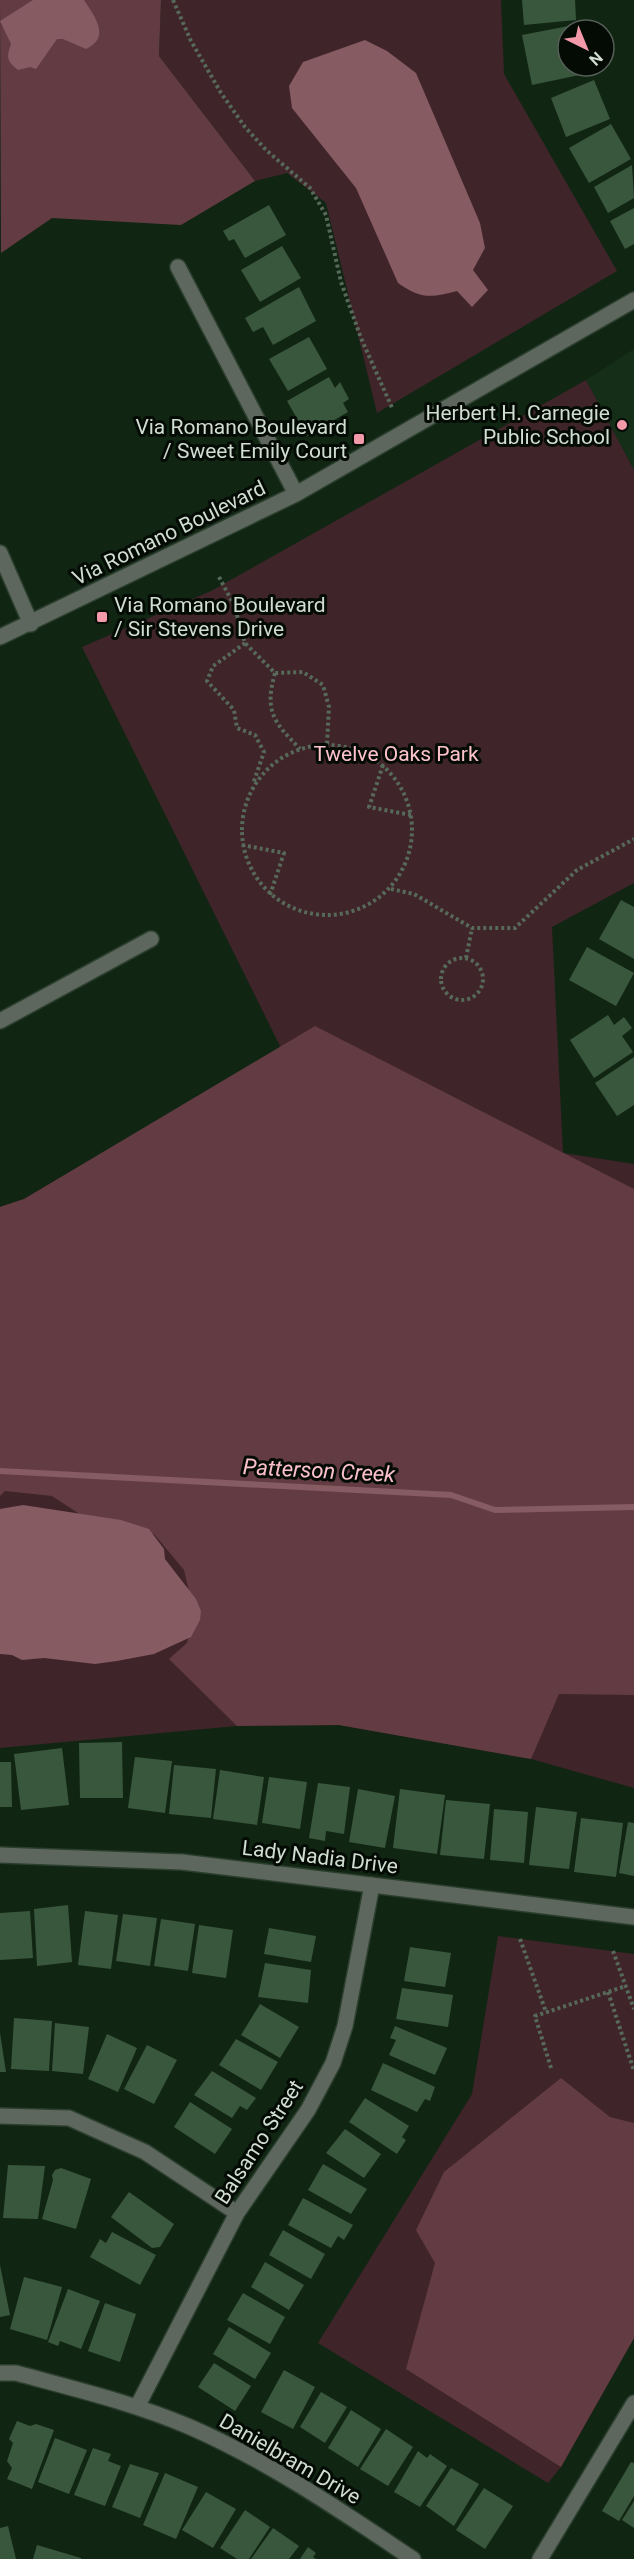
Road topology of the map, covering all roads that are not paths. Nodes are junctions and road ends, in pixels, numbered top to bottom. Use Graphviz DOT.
graph roads {
  1 [pos="178,267"];
  2 [pos="634,300"];
  3 [pos="296,494"];
  4 [pos="0,553"];
  5 [pos="31,624"];
  6 [pos="0,637"];
  7 [pos="151,939"];
  8 [pos="0,1021"];
  9 [pos="0,1855"];
  10 [pos="372,1885"];
  11 [pos="634,1917"];
  12 [pos="0,2116"];
  13 [pos="237,2212"];
  14 [pos="0,2373"];
  15 [pos="634,2403"];
  16 [pos="137,2407"];
  17 [pos="413,2559"];
  18 [pos="540,2559"];
  1 -- 3 [label="street"];
  2 -- 3 [label="street, Via Romano Boulevard"];
  3 -- 5 [label="street, Via Romano Boulevard"];
  4 -- 5 [label="street"];
  5 -- 6 [label="street, Via Romano Boulevard"];
  7 -- 8 [label="street"];
  9 -- 10 [label="street, Lady Nadia Drive"];
  10 -- 11 [label="street, Lady Nadia Drive"];
  10 -- 13 [label="street, Balsamo Street"];
  12 -- 13 [label="street"];
  13 -- 16 [label="street, Balsamo Street"];
  14 -- 16 [label="street, Danielbram Drive"];
  15 -- 18 [label="street"];
  16 -- 17 [label="street, Danielbram Drive"];
}
